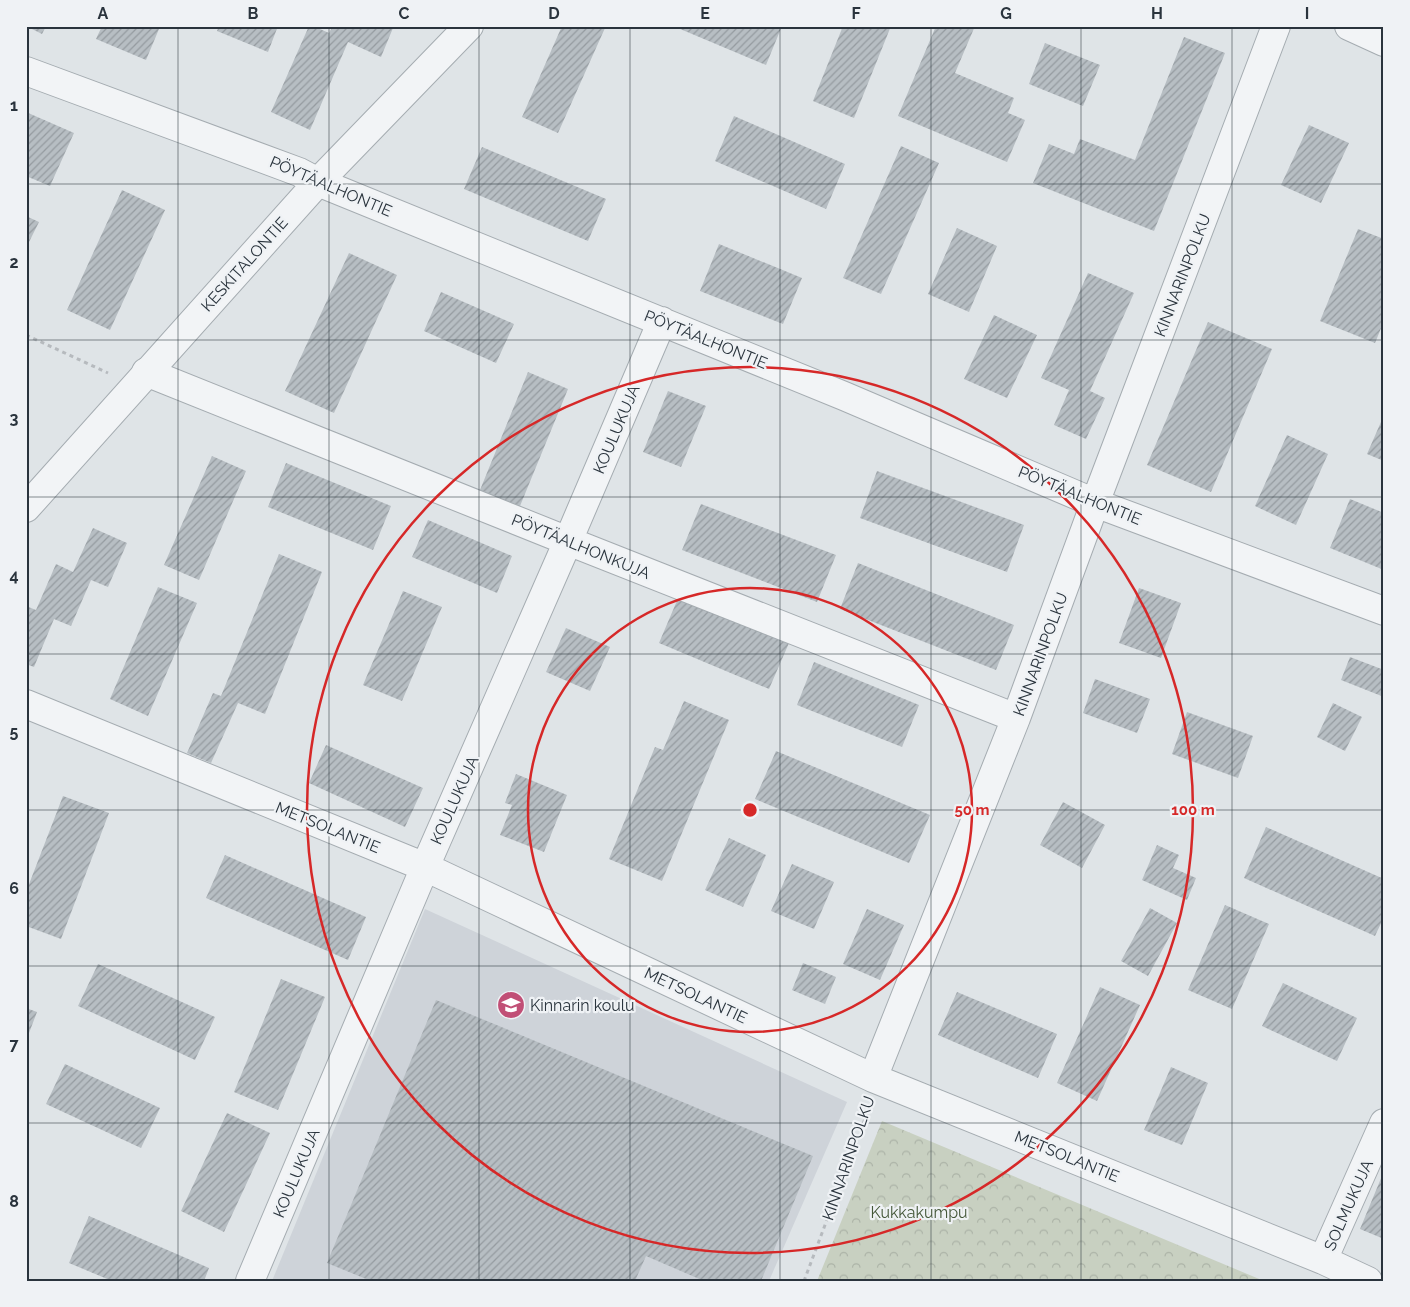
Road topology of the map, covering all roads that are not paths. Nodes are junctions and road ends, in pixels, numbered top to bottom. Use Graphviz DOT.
graph roads {
  1 [pos="469,26"];
  2 [pos="1276,26"];
  3 [pos="1349,26"];
  4 [pos="1384,42"];
  5 [pos="26,71"];
  6 [pos="318,182"];
  7 [pos="662,321"];
  8 [pos="146,372"];
  9 [pos="1095,503"];
  10 [pos="26,508"];
  11 [pos="568,541"];
  12 [pos="1384,611"];
  13 [pos="26,704"];
  14 [pos="1016,718"];
  15 [pos="425,867"];
  16 [pos="873,1078"];
  17 [pos="1384,1123"];
  18 [pos="1324,1260"];
  19 [pos="250,1281"];
  20 [pos="1368,1281"];
  1 -- 6 [label="street, KESKITALONTIE"];
  2 -- 9 [label="street, KINNARINPOLKU"];
  3 -- 4 [label="street"];
  5 -- 6 [label="street, PÖYTÄALHONTIE"];
  6 -- 7 [label="street, PÖYTÄALHONTIE"];
  6 -- 8 [label="street, KESKITALONTIE"];
  7 -- 9 [label="street, PÖYTÄALHONTIE"];
  7 -- 11 [label="street, KOULUKUJA"];
  8 -- 10 [label="street, KESKITALONTIE"];
  8 -- 11 [label="street, PÖYTÄALHONKUJA"];
  9 -- 12 [label="street, PÖYTÄALHONTIE"];
  9 -- 14 [label="street, KINNARINPOLKU"];
  11 -- 14 [label="street, PÖYTÄALHONKUJA"];
  11 -- 15 [label="street, KOULUKUJA"];
  13 -- 15 [label="street, METSOLANTIE"];
  14 -- 16 [label="street, KINNARINPOLKU"];
  15 -- 16 [label="street, METSOLANTIE"];
  15 -- 19 [label="street, KOULUKUJA"];
  16 -- 18 [label="street, METSOLANTIE"];
  17 -- 18 [label="street, SOLMUKUJA"];
  18 -- 20 [label="street, METSOLANTIE"];
}
